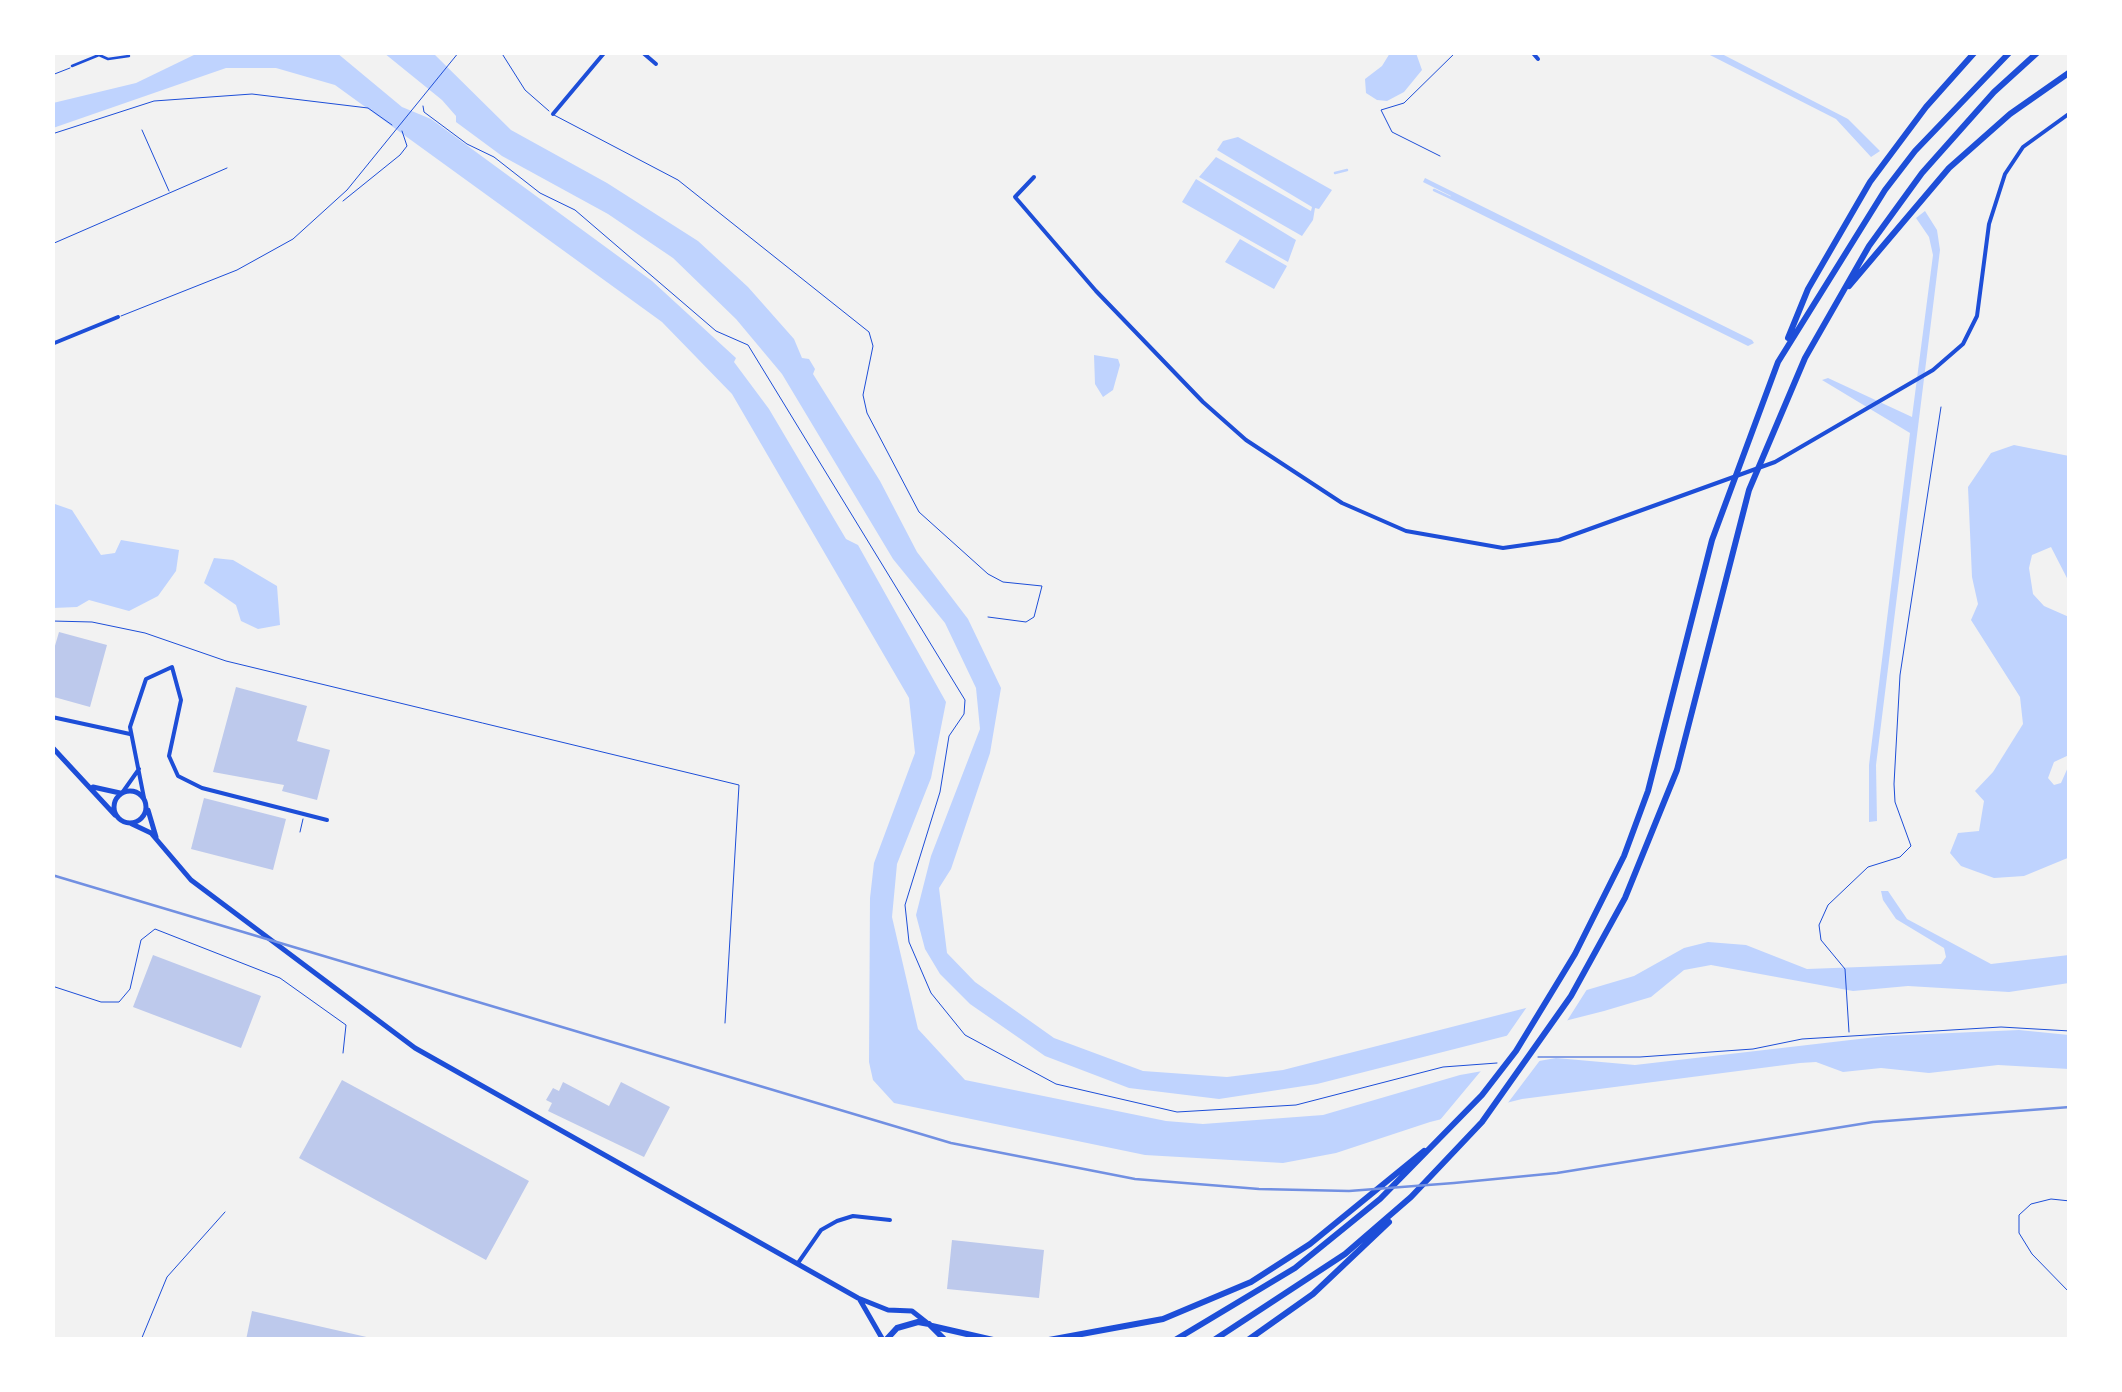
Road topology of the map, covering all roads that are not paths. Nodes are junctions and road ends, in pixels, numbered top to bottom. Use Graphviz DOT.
graph roads {
  1 [pos="460,52"];
  2 [pos="501,52"];
  3 [pos="605,52"];
  4 [pos="642,52"];
  5 [pos="1456,52"];
  6 [pos="1532,52"];
  7 [pos="1975,52"];
  8 [pos="2010,52"];
  9 [pos="2038,52"];
  10 [pos="129,56"];
  11 [pos="1538,59"];
  12 [pos="656,64"];
  13 [pos="72,66"];
  14 [pos="2070,72"];
  15 [pos="52,75"];
  16 [pos="2070,113"];
  17 [pos="553,114"];
  18 [pos="142,130"];
  19 [pos="1440,156"];
  20 [pos="227,168"];
  21 [pos="1034,177"];
  22 [pos="170,194"];
  23 [pos="52,244"];
  24 [pos="1836,303"];
  25 [pos="118,317"];
  26 [pos="52,344"];
  27 [pos="1778,362"];
  28 [pos="988,616"];
  29 [pos="52,620"];
  30 [pos="52,717"];
  31 [pos="130,734"];
  32 [pos="52,747"];
  33 [pos="139,769"];
  34 [pos="86,783"];
  35 [pos="122,793"];
  36 [pos="145,801"];
  37 [pos="116,816"];
  38 [pos="304,816"];
  39 [pos="327,820"];
  40 [pos="132,824"];
  41 [pos="300,832"];
  42 [pos="157,840"];
  43 [pos="52,986"];
  44 [pos="725,1023"];
  45 [pos="343,1052"];
  46 [pos="1440,1139"];
  47 [pos="1409,1199"];
  48 [pos="225,1212"];
  49 [pos="890,1220"];
  50 [pos="798,1263"];
  51 [pos="858,1298"];
  52 [pos="930,1325"];
  53 [pos="141,1340"];
  54 [pos="885,1340"];
  55 [pos="945,1340"];
  56 [pos="993,1340"];
  57 [pos="1049,1340"];
  58 [pos="1175,1340"];
  59 [pos="1214,1340"];
  60 [pos="1248,1340"];
  1 -- 25 [label="lane"];
  2 -- 17 [label="lane"];
  3 -- 17 [label="street"];
  4 -- 12 [label="street"];
  5 -- 19 [label="lane"];
  6 -- 11 [label="street"];
  7 -- 27 [label="main road"];
  8 -- 27 [label="main road"];
  9 -- 24 [label="main road"];
  10 -- 13 [label="street"];
  13 -- 15 [label="lane"];
  14 -- 24 [label="main road"];
  16 -- 21 [label="street"];
  17 -- 28 [label="lane"];
  18 -- 22 [label="lane"];
  20 -- 22 [label="lane"];
  22 -- 23 [label="lane"];
  24 -- 47 [label="main road"];
  25 -- 26 [label="street"];
  27 -- 46 [label="main road"];
  29 -- 44 [label="lane"];
  30 -- 31 [label="street"];
  31 -- 33 [label="street"];
  31 -- 38 [label="street"];
  32 -- 34 [label="main road"];
  33 -- 35 [label="street"];
  33 -- 36 [label="street"];
  34 -- 35 [label="main road"];
  34 -- 37 [label="main road"];
  35 -- 36 [label="main road"];
  35 -- 37 [label="main road"];
  36 -- 40 [label="main road"];
  36 -- 42 [label="main road"];
  37 -- 40 [label="main road"];
  38 -- 39 [label="street"];
  38 -- 41 [label="lane"];
  40 -- 42 [label="main road"];
  42 -- 50 [label="main road"];
  43 -- 45 [label="lane"];
  46 -- 57 [label="main road"];
  46 -- 58 [label="main road"];
  47 -- 59 [label="main road"];
  47 -- 60 [label="main road"];
  48 -- 53 [label="lane"];
  49 -- 50 [label="street"];
  50 -- 51 [label="main road"];
  51 -- 52 [label="main road"];
  51 -- 54 [label="main road"];
  52 -- 54 [label="main road"];
  52 -- 55 [label="main road"];
  52 -- 56 [label="main road"];
}
